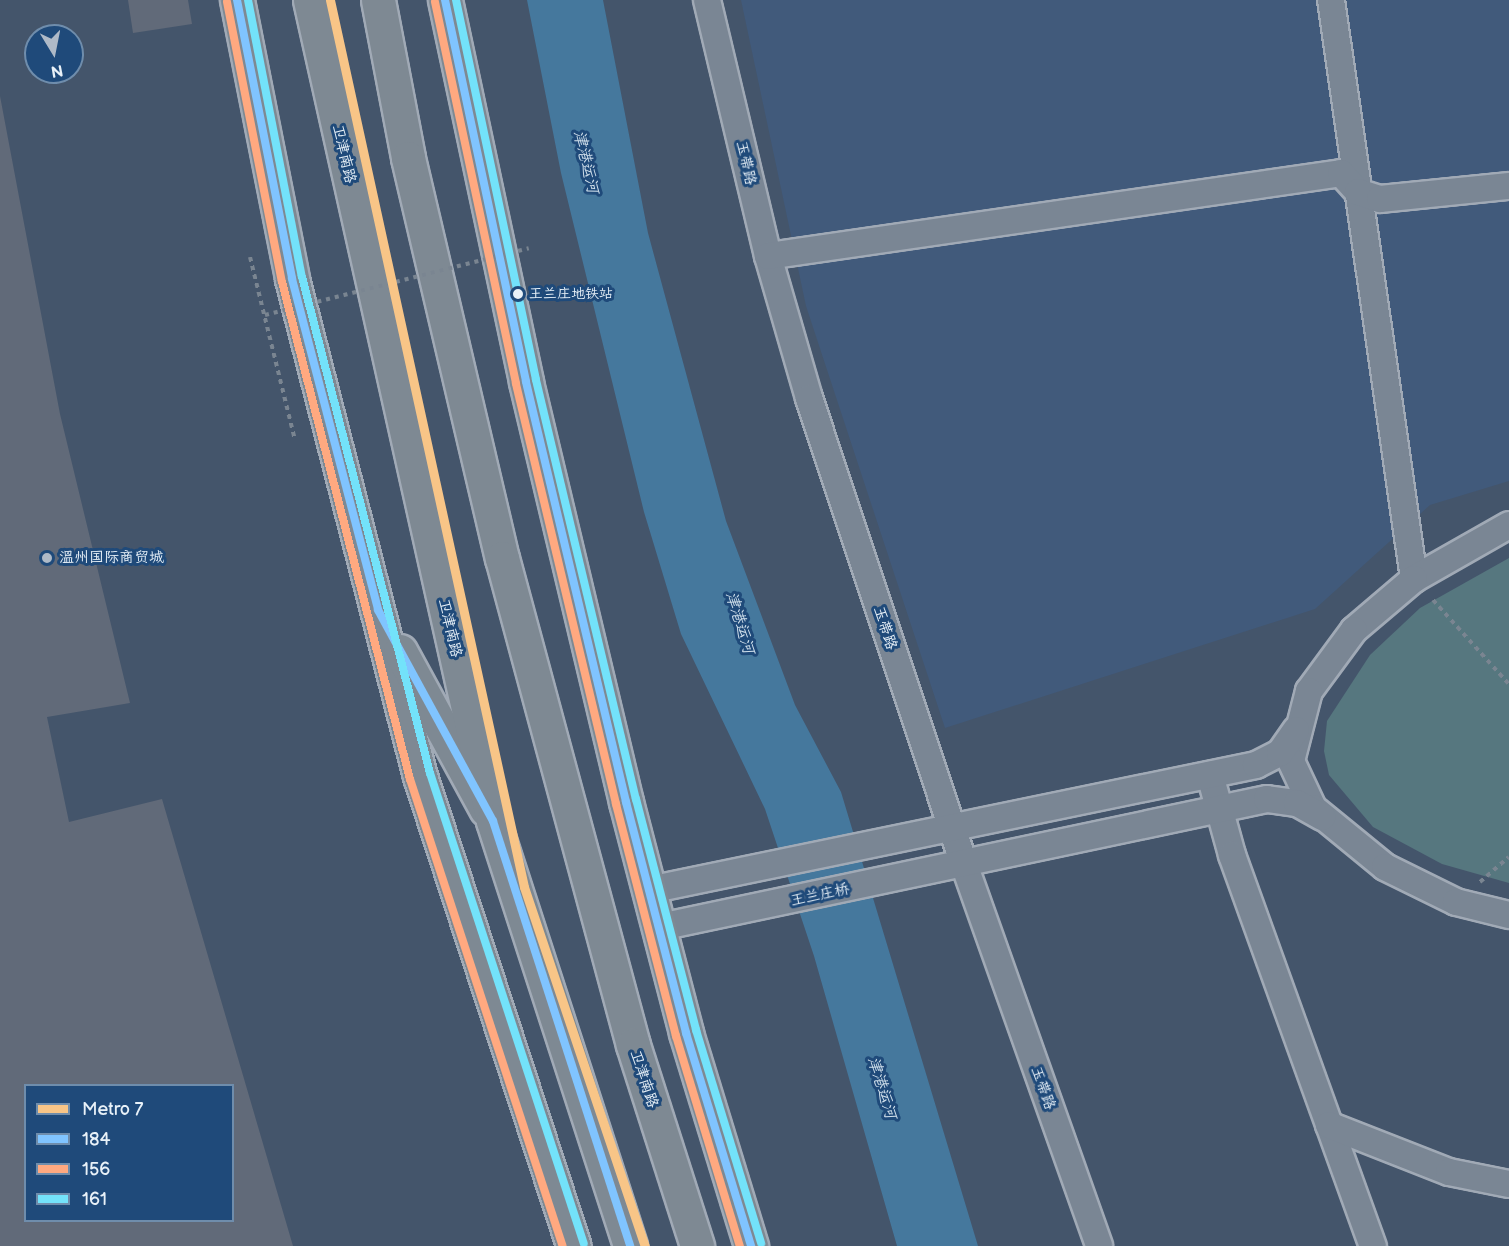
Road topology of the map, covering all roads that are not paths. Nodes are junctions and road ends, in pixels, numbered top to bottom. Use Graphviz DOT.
graph roads {
  1 [pos="237,0"];
  2 [pos="310,0"];
  3 [pos="378,0"];
  4 [pos="445,0"];
  5 [pos="707,0"];
  6 [pos="1331,0"];
  7 [pos="1509,186"];
  8 [pos="1358,192"];
  9 [pos="768,256"];
  10 [pos="1509,525"];
  11 [pos="1414,579"];
  12 [pos="378,610"];
  13 [pos="1296,730"];
  14 [pos="1210,775"];
  15 [pos="1220,810"];
  16 [pos="1322,817"];
  17 [pos="493,821"];
  18 [pos="951,828"];
  19 [pos="964,864"];
  20 [pos="649,890"];
  21 [pos="1509,915"];
  22 [pos="660,927"];
  23 [pos="1329,1125"];
  24 [pos="1509,1184"];
  25 [pos="574,1246"];
  26 [pos="630,1246"];
  27 [pos="697,1246"];
  28 [pos="752,1246"];
  29 [pos="1099,1246"];
  30 [pos="1373,1246"];
  1 -- 12 [label="main road"];
  2 -- 17 [label="main road, 卫津南路"];
  3 -- 27 [label="main road, 卫津南路"];
  4 -- 20 [label="main road"];
  5 -- 9 [label="street, 玉带路"];
  6 -- 8 [label="street"];
  7 -- 8 [label="street"];
  8 -- 9 [label="street"];
  8 -- 11 [label="street"];
  9 -- 18 [label="street, 玉带路"];
  10 -- 11 [label="street"];
  11 -- 13 [label="street"];
  12 -- 17 [label="main road"];
  12 -- 25 [label="main road"];
  13 -- 14 [label="street"];
  13 -- 16 [label="street"];
  14 -- 15 [label="street"];
  14 -- 18 [label="street"];
  15 -- 16 [label="street, 王兰庄桥"];
  15 -- 19 [label="street, 王兰庄桥"];
  15 -- 23 [label="street"];
  16 -- 21 [label="street"];
  17 -- 26 [label="main road, 卫津南路"];
  18 -- 19 [label="street, 玉带路"];
  18 -- 20 [label="street"];
  19 -- 22 [label="street, 王兰庄桥"];
  19 -- 29 [label="street, 玉带路"];
  20 -- 22 [label="main road"];
  22 -- 28 [label="main road"];
  23 -- 24 [label="street"];
  23 -- 30 [label="street"];
}
